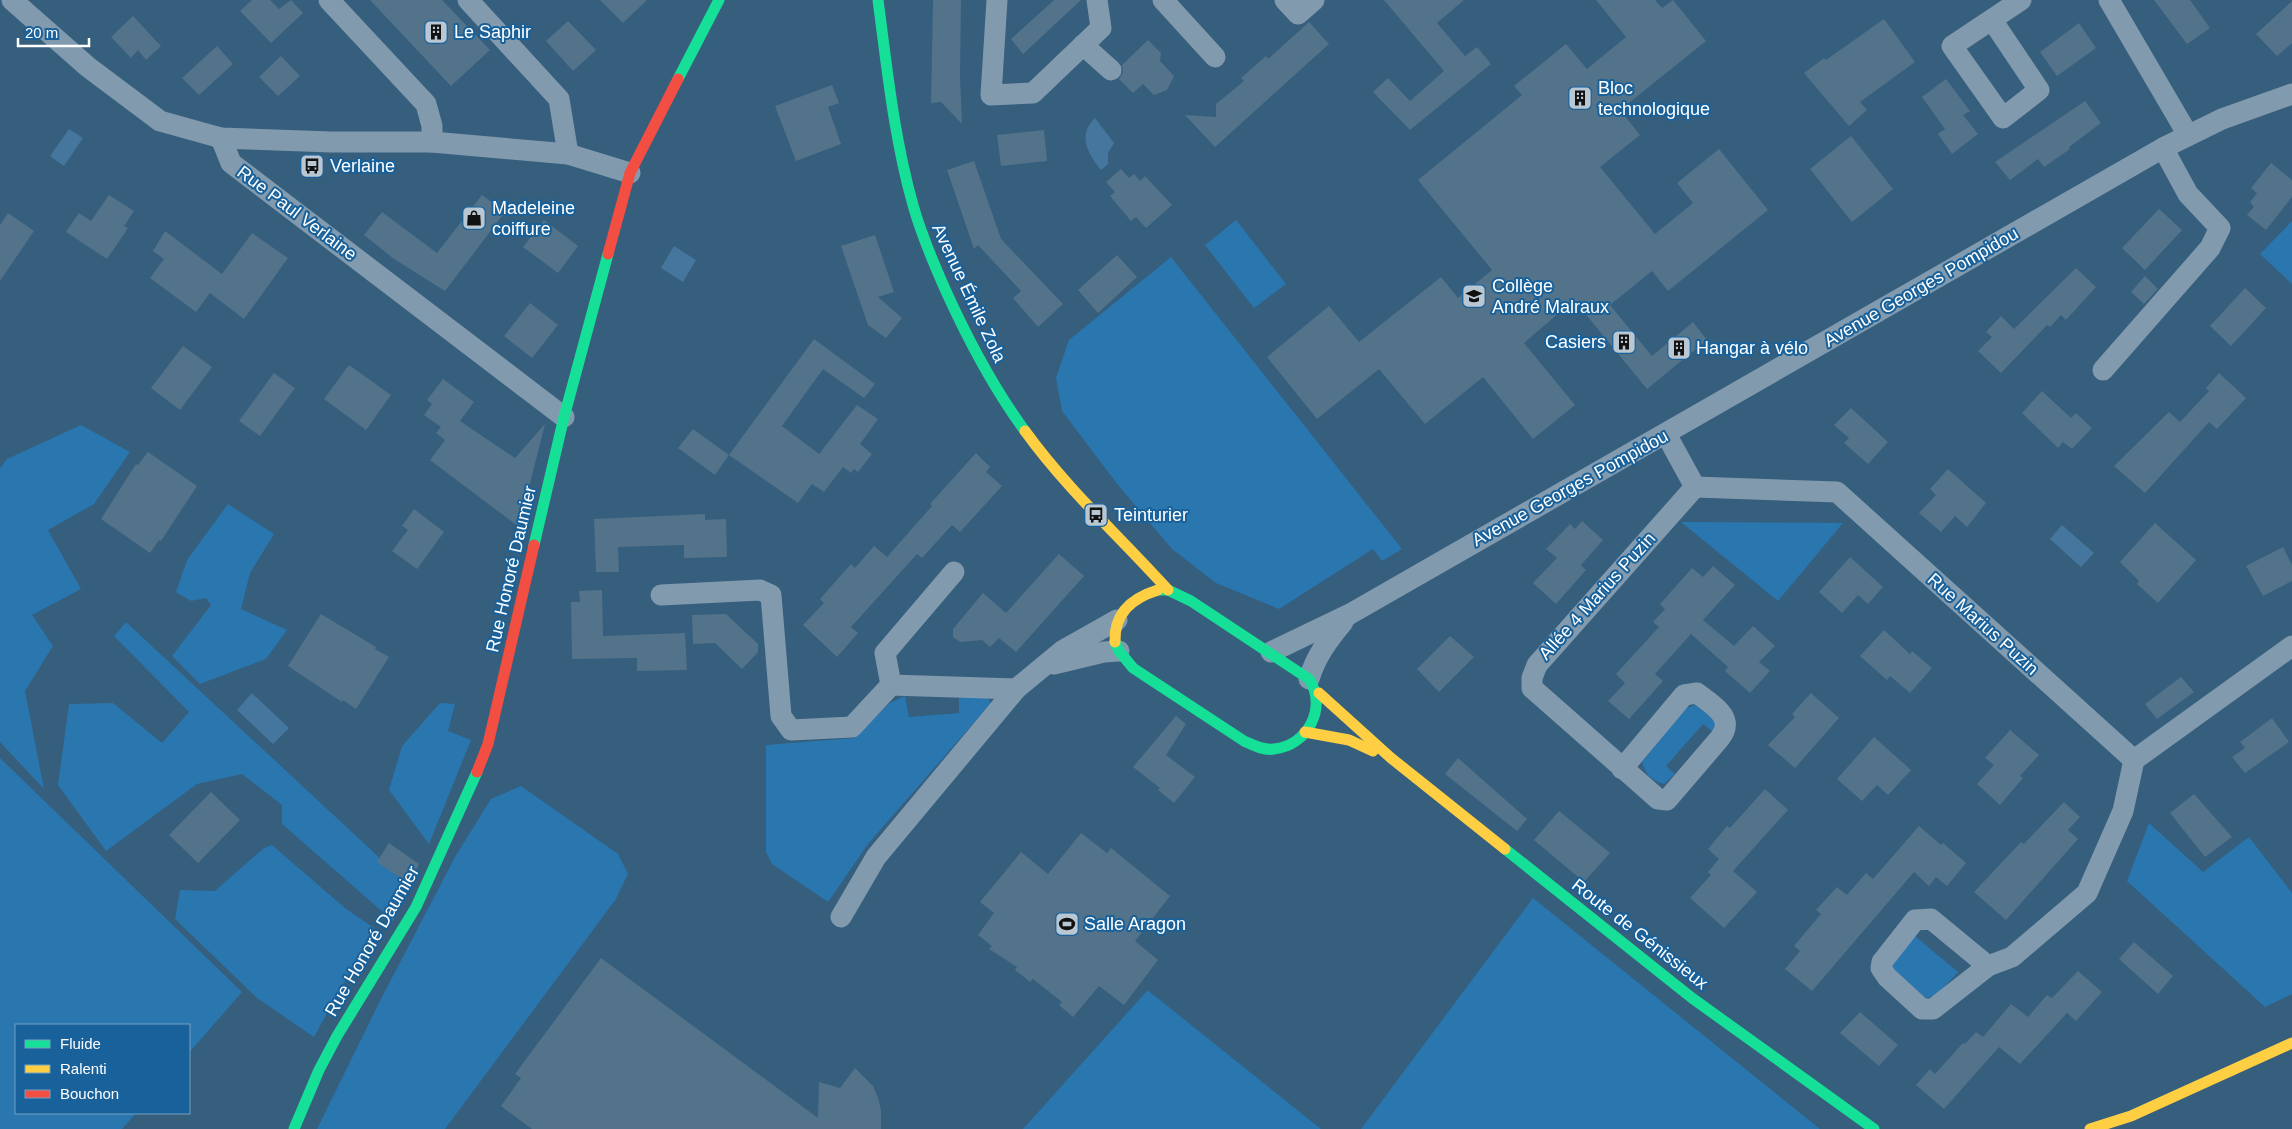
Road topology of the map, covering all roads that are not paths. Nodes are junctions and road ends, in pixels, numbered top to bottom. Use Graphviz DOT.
graph roads {
  1 [pos="12,0"];
  2 [pos="329,0"];
  3 [pos="468,0"];
  4 [pos="719,0"];
  5 [pos="878,0"];
  6 [pos="998,0"];
  7 [pos="1097,0"];
  8 [pos="1163,0"];
  9 [pos="1285,0"];
  10 [pos="1314,0"];
  11 [pos="2021,0"];
  12 [pos="2109,0"];
  13 [pos="1992,20"];
  14 [pos="1083,45"];
  15 [pos="1214,57"];
  16 [pos="1111,70"];
  17 [pos="2292,94"];
  18 [pos="2188,135"];
  19 [pos="222,138"];
  20 [pos="432,142"];
  21 [pos="2164,148"];
  22 [pos="568,154"];
  23 [pos="630,173"];
  24 [pos="2103,370"];
  25 [pos="564,417"];
  26 [pos="1666,434"];
  27 [pos="1695,487"];
  28 [pos="1133,551"];
  29 [pos="1135,570"];
  30 [pos="954,572"];
  31 [pos="1135,586"];
  32 [pos="1168,590"];
  33 [pos="661,595"];
  34 [pos="1131,602"];
  35 [pos="1350,614"];
  36 [pos="1118,620"];
  37 [pos="2292,646"];
  38 [pos="1119,651"];
  39 [pos="1272,652"];
  40 [pos="1044,667"];
  41 [pos="891,684"];
  42 [pos="1314,686"];
  43 [pos="1016,689"];
  44 [pos="1305,732"];
  45 [pos="1391,758"];
  46 [pos="2134,760"];
  47 [pos="1622,768"];
  48 [pos="841,918"];
  49 [pos="1988,966"];
  50 [pos="2292,1043"];
  51 [pos="2131,1116"];
  52 [pos="294,1129"];
  53 [pos="1874,1129"];
  54 [pos="2090,1129"];
  55 [pos="2116,1129"];
  1 -- 19 [label="street"];
  2 -- 20 [label="street"];
  3 -- 22 [label="street"];
  4 -- 23 [label="main road, Rue Honoré Daumier"];
  5 -- 28 [label="main road, Avenue Émile Zola"];
  6 -- 14 [label="street"];
  7 -- 14 [label="street"];
  8 -- 15 [label="street"];
  9 -- 10 [label="street"];
  11 -- 13 [label="street"];
  12 -- 18 [label="street"];
  14 -- 16 [label="street"];
  17 -- 18 [label="street, Avenue Georges Pompidou"];
  18 -- 21 [label="street, Avenue Georges Pompidou"];
  19 -- 20 [label="street"];
  19 -- 25 [label="street, Rue Paul Verlaine"];
  20 -- 22 [label="street"];
  21 -- 24 [label="street"];
  21 -- 26 [label="street, Avenue Georges Pompidou"];
  22 -- 23 [label="street"];
  23 -- 25 [label="main road, Rue Honoré Daumier"];
  25 -- 52 [label="main road, Rue Honoré Daumier"];
  26 -- 27 [label="street"];
  26 -- 35 [label="street, Avenue Georges Pompidou"];
  27 -- 46 [label="street, Rue Marius Puzin"];
  27 -- 47 [label="street, Allée 4 Marius Puzin"];
  28 -- 29 [label="main road"];
  28 -- 32 [label="main road, Route de Génissieux"];
  30 -- 41 [label="street"];
  31 -- 34 [label="main road"];
  32 -- 34 [label="main road"];
  32 -- 39 [label="main road, Route de Génissieux"];
  33 -- 41 [label="street"];
  34 -- 36 [label="main road"];
  35 -- 39 [label="street, Avenue Georges Pompidou"];
  35 -- 42 [label="street, Avenue Georges Pompidou"];
  36 -- 38 [label="main road"];
  36 -- 40 [label="street"];
  37 -- 46 [label="street"];
  38 -- 40 [label="street"];
  38 -- 44 [label="main road"];
  39 -- 42 [label="main road, Route de Génissieux"];
  40 -- 43 [label="street"];
  41 -- 43 [label="street"];
  42 -- 44 [label="main road"];
  42 -- 45 [label="main road, Route de Génissieux"];
  43 -- 48 [label="street"];
  44 -- 45 [label="main road, Route de Génissieux"];
  45 -- 53 [label="main road, Route de Génissieux"];
  46 -- 49 [label="street"];
  47 -- 47 [label="street, Allée 4 Marius Puzin"];
  49 -- 49 [label="street"];
  50 -- 51 [label="main road"];
  51 -- 54 [label="main road"];
  51 -- 55 [label="main road"];
}
